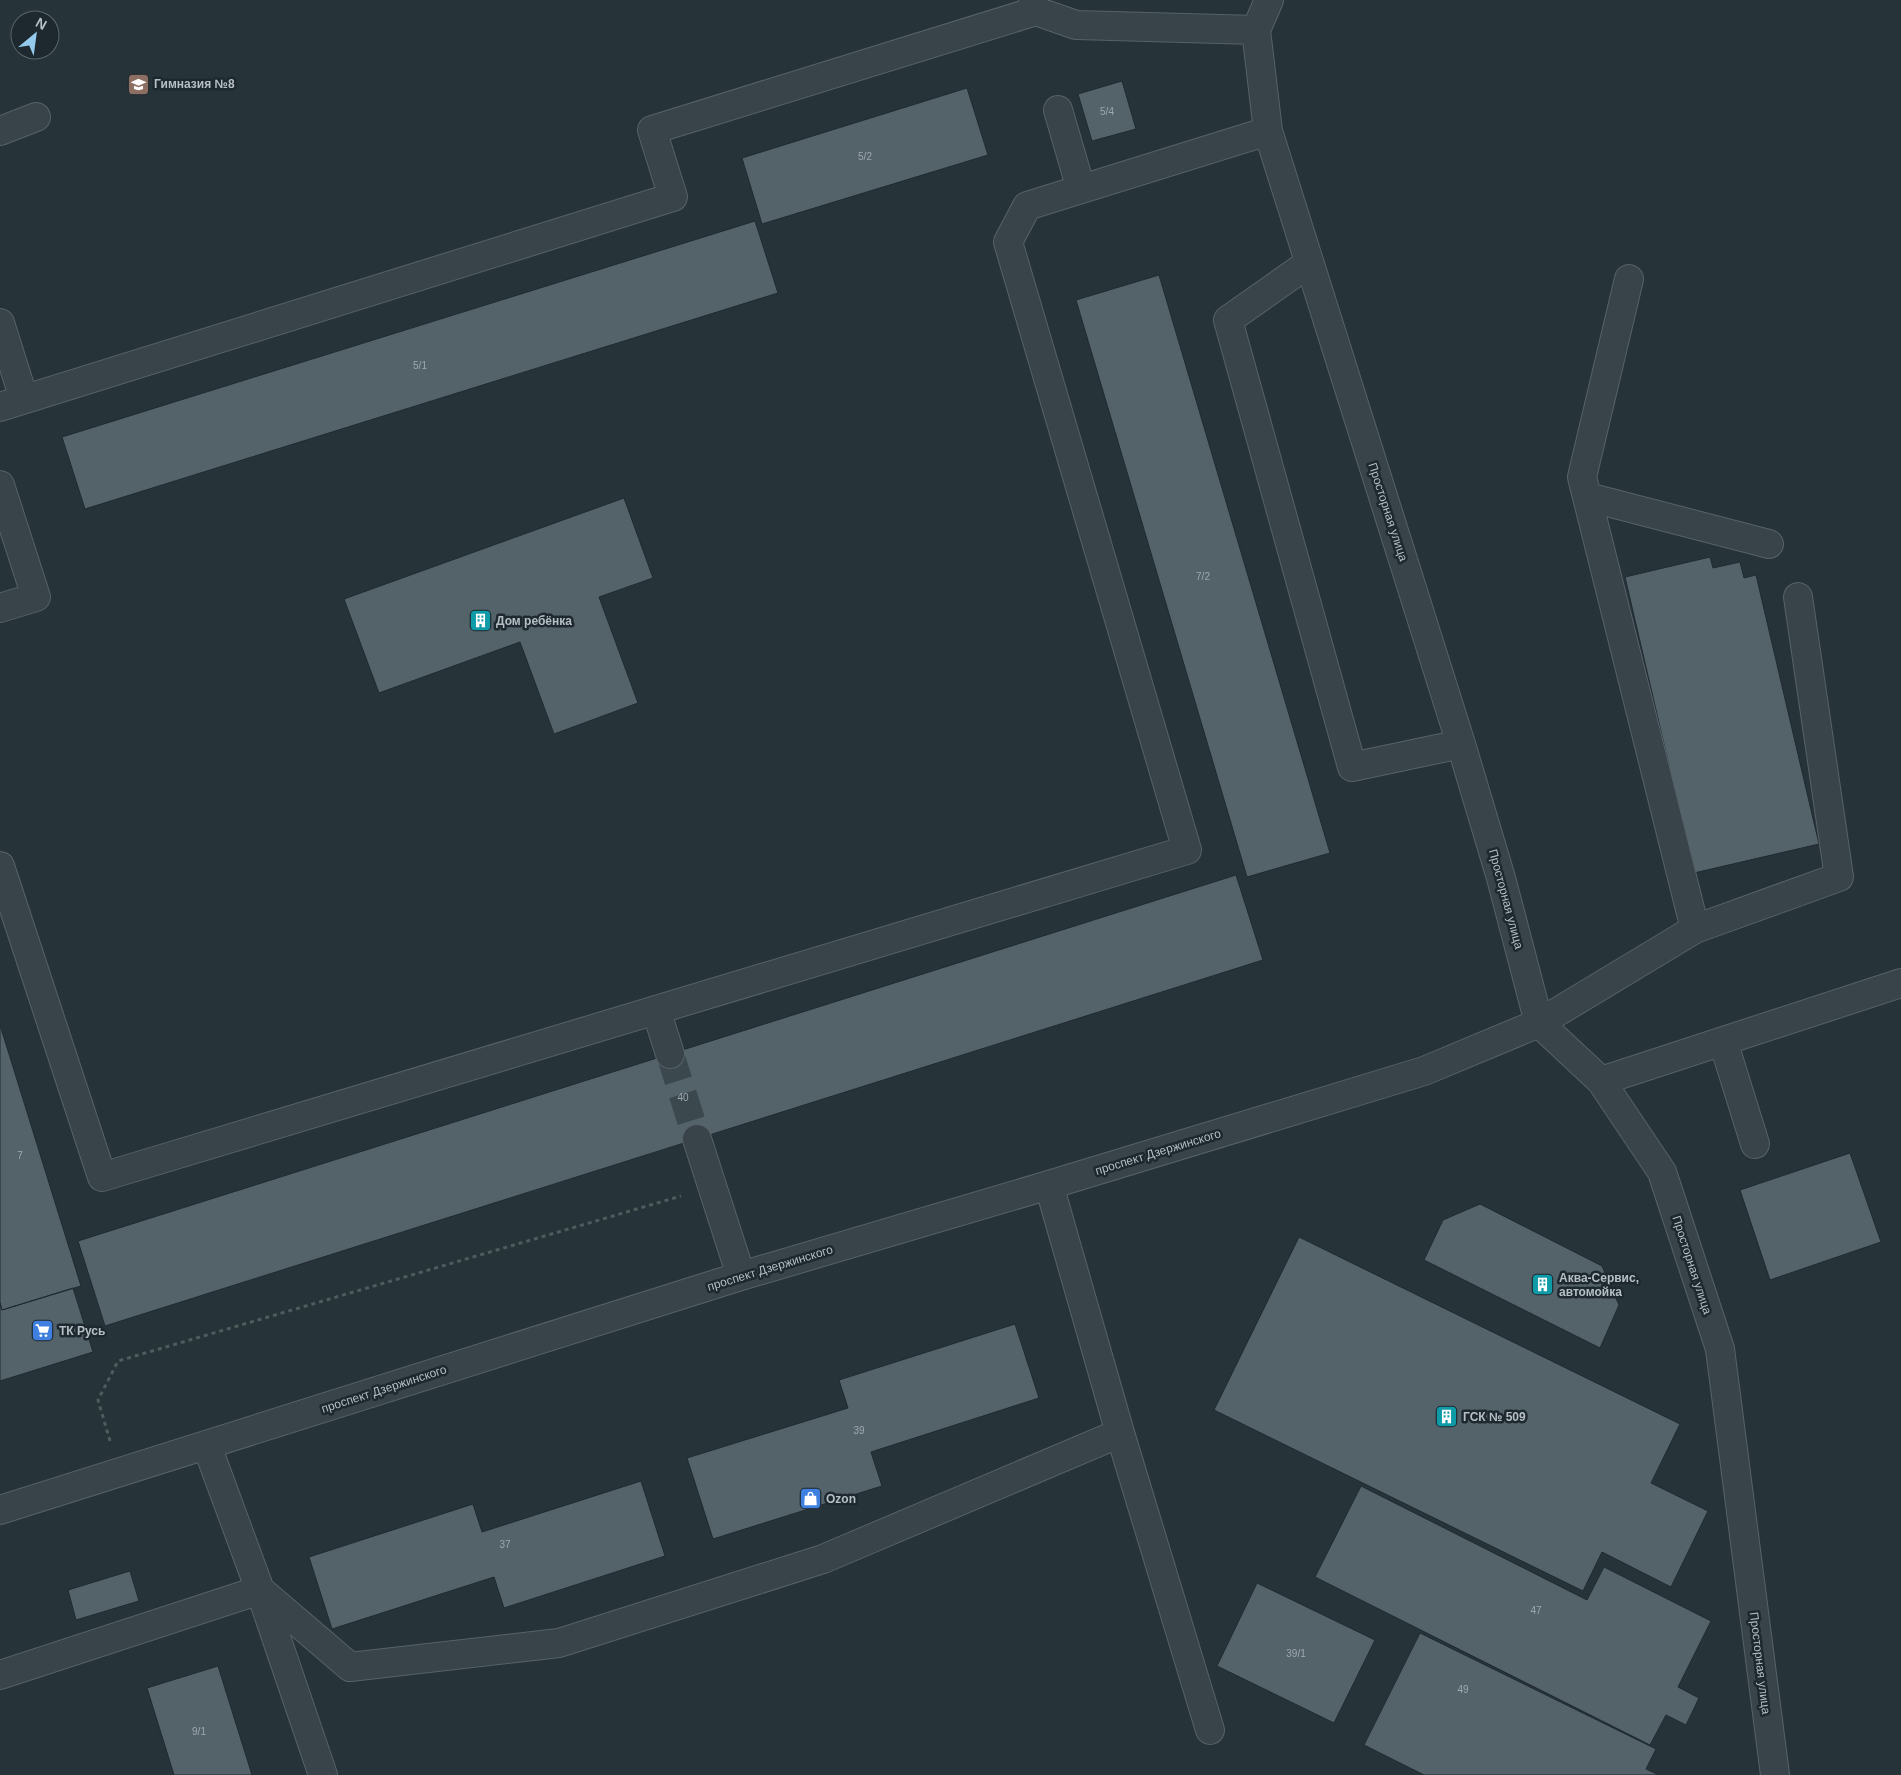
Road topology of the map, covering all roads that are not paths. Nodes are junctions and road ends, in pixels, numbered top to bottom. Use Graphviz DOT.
graph roads {
  1 [pos="1269,0"];
  2 [pos="1035,5"];
  3 [pos="1256,30"];
  4 [pos="1058,110"];
  5 [pos="36,117"];
  6 [pos="0,131"];
  7 [pos="1268,132"];
  8 [pos="1081,189"];
  9 [pos="1309,263"];
  10 [pos="1628,279"];
  11 [pos="0,323"];
  12 [pos="12,403"];
  13 [pos="0,485"];
  14 [pos="1588,497"];
  15 [pos="1769,544"];
  16 [pos="1798,597"];
  17 [pos="0,608"];
  18 [pos="1461,744"];
  19 [pos="0,866"];
  20 [pos="1695,928"];
  21 [pos="1901,983"];
  22 [pos="656,1010"];
  23 [pos="1540,1023"];
  24 [pos="1723,1041"];
  25 [pos="670,1054"];
  26 [pos="1600,1082"];
  27 [pos="697,1138"];
  28 [pos="1754,1144"];
  29 [pos="1050,1185"];
  30 [pos="741,1276"];
  31 [pos="1120,1433"];
  32 [pos="208,1446"];
  33 [pos="0,1510"];
  34 [pos="260,1590"];
  35 [pos="0,1675"];
  36 [pos="1210,1730"];
  37 [pos="323,1775"];
  38 [pos="1775,1775"];
  1 -- 3 [label="street"];
  2 -- 3 [label="street"];
  2 -- 12 [label="street"];
  3 -- 7 [label="street, Просторная улица"];
  4 -- 8 [label="street"];
  5 -- 6 [label="street"];
  7 -- 8 [label="street"];
  7 -- 9 [label="street, Просторная улица"];
  8 -- 22 [label="street"];
  9 -- 18 [label="street, Просторная улица"];
  9 -- 18 [label="street"];
  10 -- 14 [label="street"];
  11 -- 12 [label="street"];
  13 -- 17 [label="street"];
  14 -- 15 [label="street"];
  14 -- 20 [label="street"];
  16 -- 20 [label="street, проспект Дзержинского"];
  18 -- 23 [label="street, Просторная улица"];
  19 -- 22 [label="street"];
  20 -- 23 [label="street, проспект Дзержинского"];
  21 -- 24 [label="street"];
  22 -- 25 [label="street"];
  23 -- 26 [label="street, Просторная улица"];
  23 -- 29 [label="street, проспект Дзержинского"];
  24 -- 26 [label="street"];
  24 -- 28 [label="street"];
  26 -- 38 [label="street, Просторная улица"];
  27 -- 30 [label="street"];
  29 -- 30 [label="street, проспект Дзержинского"];
  29 -- 31 [label="street"];
  30 -- 32 [label="street, проспект Дзержинского"];
  31 -- 34 [label="street"];
  31 -- 36 [label="street"];
  32 -- 33 [label="street, проспект Дзержинского"];
  32 -- 34 [label="street"];
  34 -- 35 [label="street"];
  34 -- 37 [label="street"];
}
